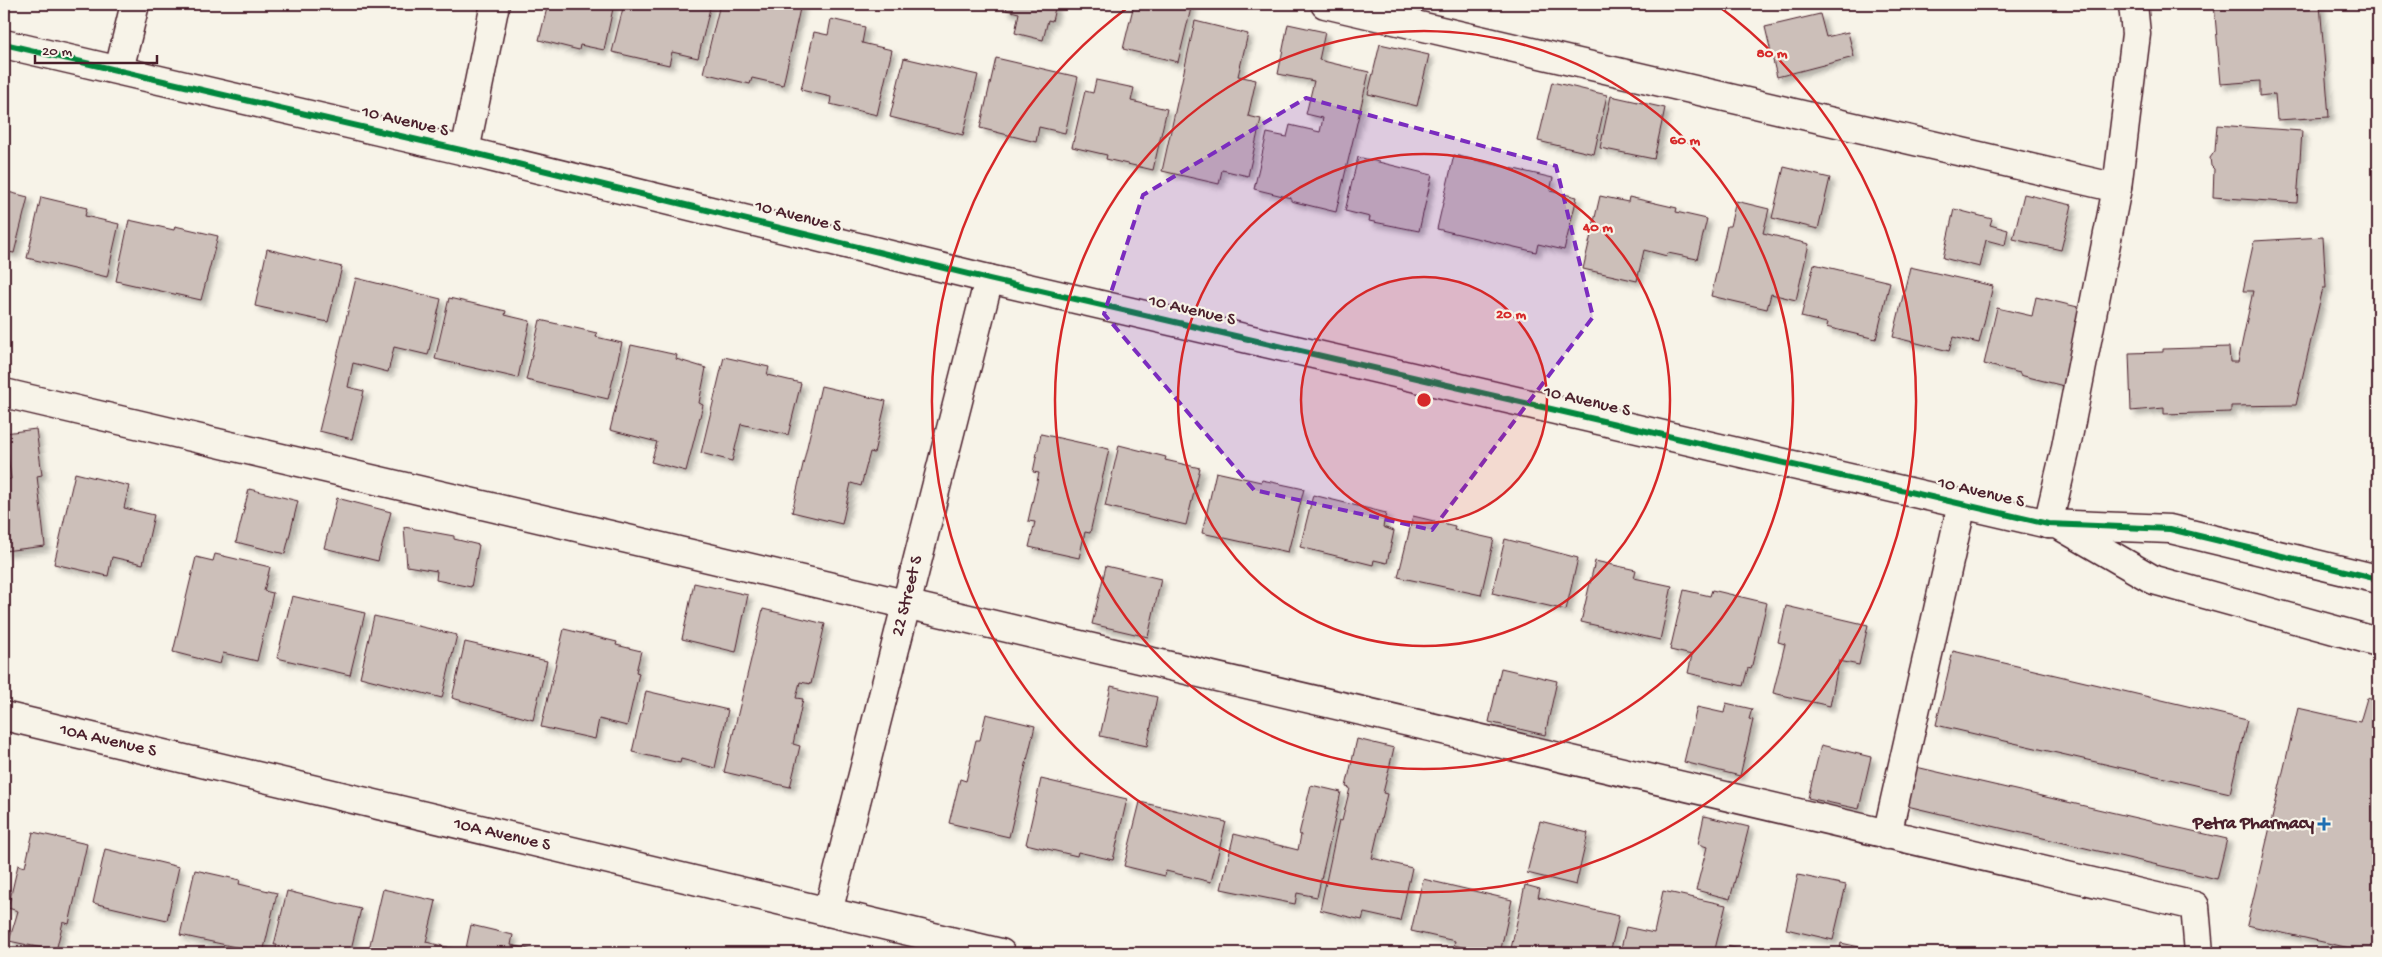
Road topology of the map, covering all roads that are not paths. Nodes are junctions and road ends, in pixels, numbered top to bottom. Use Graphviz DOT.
graph roads {
  1 [pos="135,4"];
  2 [pos="495,4"];
  3 [pos="1325,4"];
  4 [pos="2133,4"];
  5 [pos="4,44"];
  6 [pos="119,70"];
  7 [pos="465,151"];
  8 [pos="2117,188"];
  9 [pos="989,279"];
  10 [pos="4,393"];
  11 [pos="1962,504"];
  12 [pos="2054,525"];
  13 [pos="2378,579"];
  14 [pos="906,603"];
  15 [pos="2378,642"];
  16 [pos="4,716"];
  17 [pos="1887,835"];
  18 [pos="828,912"];
  19 [pos="1001,953"];
  20 [pos="2199,953"];
  1 -- 6 [label="street"];
  2 -- 7 [label="street"];
  3 -- 8 [label="street"];
  4 -- 8 [label="street"];
  5 -- 6 [label="street, 10 Avenue S"];
  6 -- 7 [label="street, 10 Avenue S"];
  7 -- 9 [label="street, 10 Avenue S"];
  8 -- 12 [label="street"];
  9 -- 11 [label="street, 10 Avenue S"];
  9 -- 14 [label="street, 22 Street S"];
  10 -- 14 [label="street"];
  11 -- 12 [label="street, 10 Avenue S"];
  11 -- 17 [label="street"];
  12 -- 13 [label="street, 10 Avenue S"];
  12 -- 15 [label="street, 10 Avenue S"];
  14 -- 17 [label="street"];
  14 -- 18 [label="street, 22 Street S"];
  16 -- 18 [label="street, 10A Avenue S"];
  17 -- 20 [label="street"];
  18 -- 19 [label="street, 10A Avenue S"];
}
